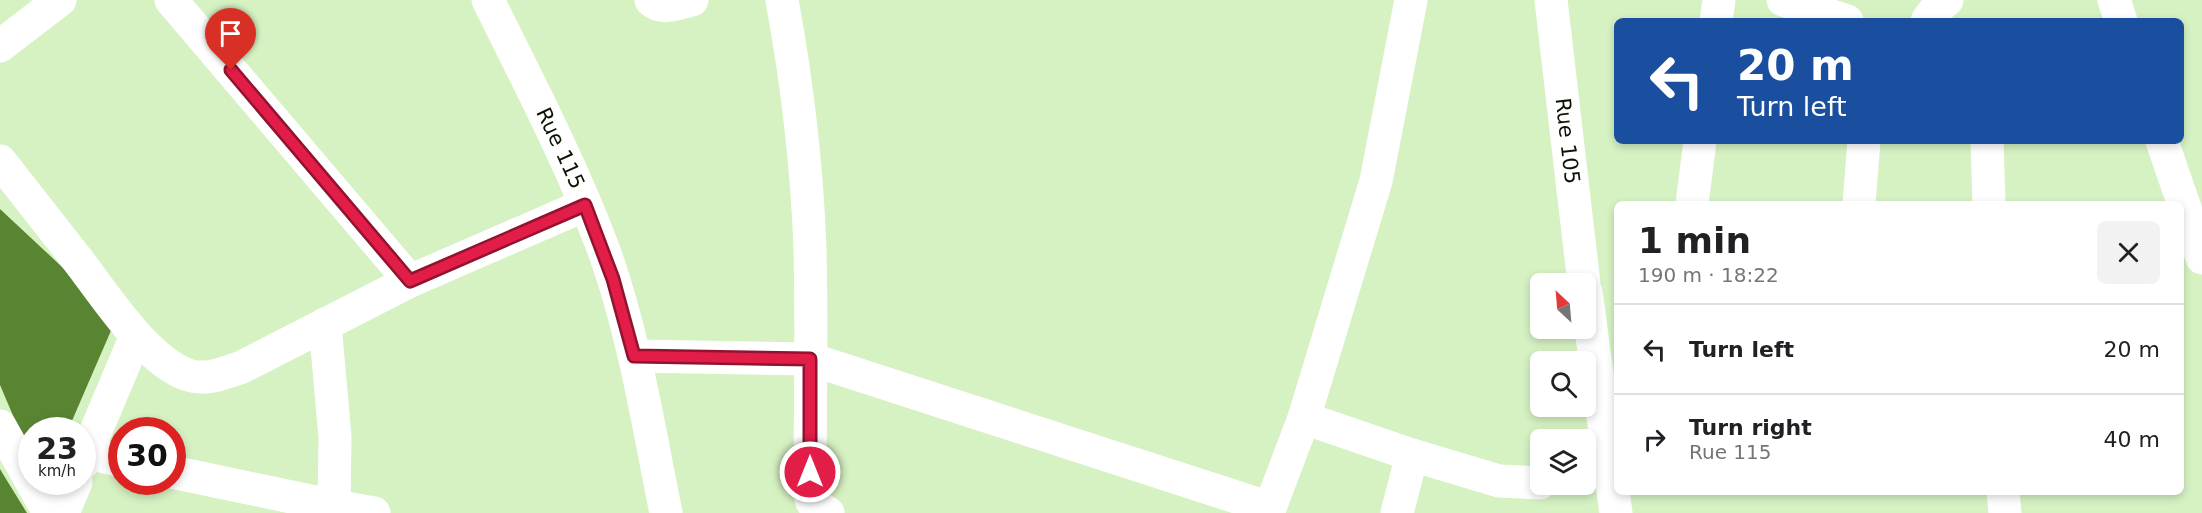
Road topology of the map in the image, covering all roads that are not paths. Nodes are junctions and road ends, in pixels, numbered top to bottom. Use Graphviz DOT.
graph roads {
  1 [pos="60,0"];
  2 [pos="171,0"];
  3 [pos="488,0"];
  4 [pos="651,0"];
  5 [pos="692,0"];
  6 [pos="782,0"];
  7 [pos="1411,0"];
  8 [pos="1551,0"];
  9 [pos="1719,0"];
  10 [pos="1784,0"];
  11 [pos="1947,0"];
  12 [pos="2114,0"];
  13 [pos="1845,13"];
  14 [pos="1716,18"];
  15 [pos="1929,18"];
  16 [pos="2120,18"];
  17 [pos="0,46"];
  18 [pos="1700,144"];
  19 [pos="1864,144"];
  20 [pos="1987,144"];
  21 [pos="2163,144"];
  22 [pos="0,161"];
  23 [pos="1692,201"];
  24 [pos="1859,201"];
  25 [pos="1989,201"];
  26 [pos="585,205"];
  27 [pos="2196,221"];
  28 [pos="2202,258"];
  29 [pos="1583,273"];
  30 [pos="410,281"];
  31 [pos="325,324"];
  32 [pos="1596,326"];
  33 [pos="136,336"];
  34 [pos="634,356"];
  35 [pos="1605,356"];
  36 [pos="810,359"];
  37 [pos="1304,418"];
  38 [pos="0,426"];
  39 [pos="96,432"];
  40 [pos="1412,455"];
  41 [pos="1604,474"];
  42 [pos="186,475"];
  43 [pos="1530,483"];
  44 [pos="70,495"];
  45 [pos="2003,495"];
  46 [pos="333,510"];
  47 [pos="1269,510"];
  48 [pos="49,513"];
  49 [pos="63,513"];
  50 [pos="374,513"];
  51 [pos="666,513"];
  52 [pos="828,513"];
  53 [pos="1397,513"];
  54 [pos="1616,513"];
  55 [pos="2005,513"];
  1 -- 17 [label="street"];
  2 -- 30 [label="street"];
  3 -- 26 [label="street, Rue 115"];
  4 -- 5 [label="street"];
  6 -- 36 [label="street"];
  7 -- 37 [label="street"];
  8 -- 29 [label="street, Rue 105"];
  9 -- 14 [label="street"];
  10 -- 13 [label="street"];
  11 -- 15 [label="street"];
  12 -- 16 [label="street"];
  18 -- 23 [label="street"];
  19 -- 24 [label="street"];
  20 -- 25 [label="street"];
  21 -- 27 [label="street"];
  22 -- 33 [label="street"];
  26 -- 30 [label="street"];
  26 -- 34 [label="street, Rue 115"];
  27 -- 28 [label="street"];
  30 -- 31 [label="street"];
  31 -- 33 [label="street"];
  31 -- 46 [label="street"];
  32 -- 35 [label="street"];
  33 -- 39 [label="street"];
  34 -- 36 [label="street"];
  34 -- 51 [label="street, Rue 115"];
  35 -- 41 [label="street"];
  36 -- 47 [label="street"];
  36 -- 52 [label="street"];
  37 -- 40 [label="street"];
  37 -- 47 [label="street"];
  38 -- 48 [label="street"];
  40 -- 43 [label="street"];
  40 -- 53 [label="street"];
  41 -- 54 [label="street"];
  42 -- 46 [label="street"];
  44 -- 49 [label="street"];
  45 -- 55 [label="street"];
  46 -- 50 [label="street"];
}
